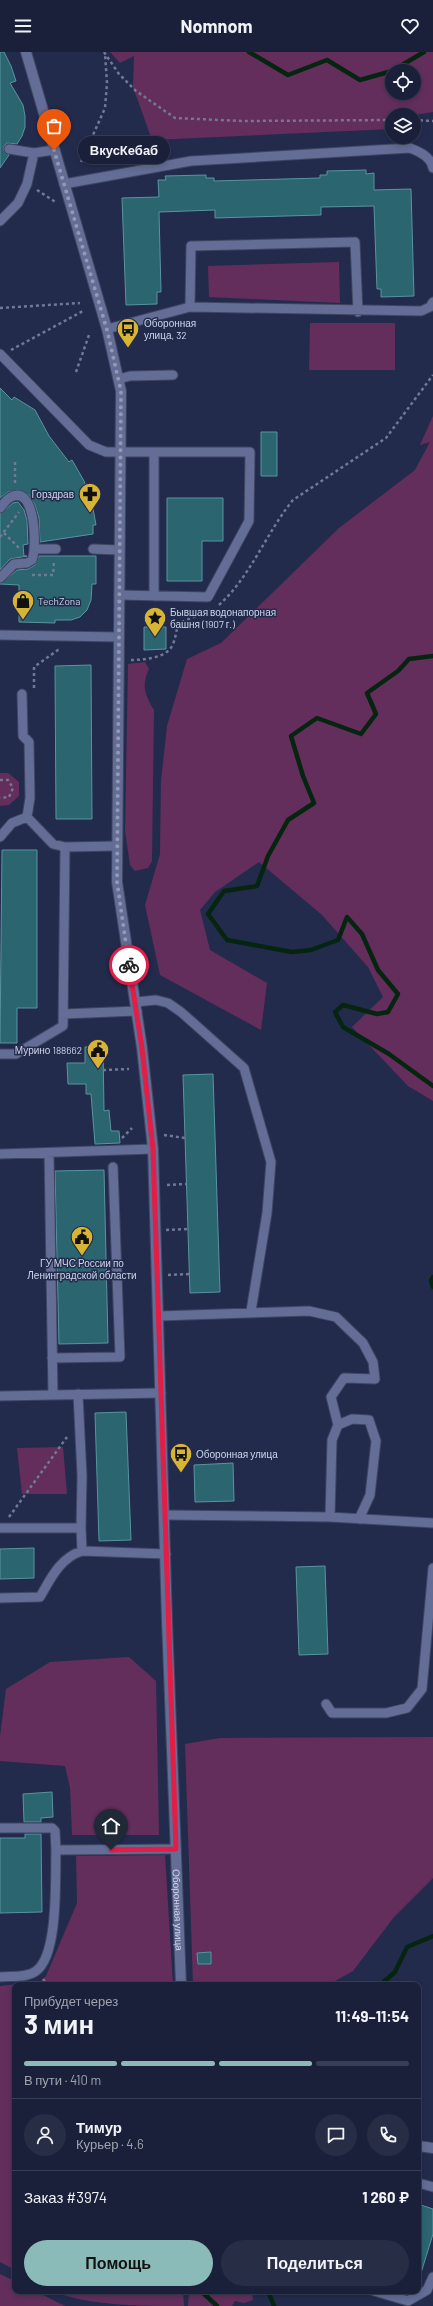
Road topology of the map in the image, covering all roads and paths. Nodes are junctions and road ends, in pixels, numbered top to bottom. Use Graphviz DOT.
graph roads {
  1 [pos="26,52"];
  2 [pos="105,53"];
  3 [pos="385,120"];
  4 [pos="421,120"];
  5 [pos="433,121"];
  6 [pos="9,149"];
  7 [pos="54,150"];
  8 [pos="34,153"];
  9 [pos="81,162"];
  10 [pos="433,168"];
  11 [pos="27,184"];
  12 [pos="64,184"];
  13 [pos="59,204"];
  14 [pos="0,221"];
  15 [pos="433,302"];
  16 [pos="80,303"];
  17 [pos="190,307"];
  18 [pos="0,308"];
  19 [pos="83,312"];
  20 [pos="358,312"];
  21 [pos="107,330"];
  22 [pos="89,335"];
  23 [pos="1,357"];
  24 [pos="76,372"];
  25 [pos="174,375"];
  26 [pos="433,375"];
  27 [pos="119,379"];
  28 [pos="121,452"];
  29 [pos="154,453"];
  30 [pos="15,462"];
  31 [pos="16,496"];
  32 [pos="28,504"];
  33 [pos="0,508"];
  34 [pos="282,514"];
  35 [pos="4,533"];
  36 [pos="0,537"];
  37 [pos="35,549"];
  38 [pos="56,549"];
  39 [pos="93,550"];
  40 [pos="119,550"];
  41 [pos="32,560"];
  42 [pos="0,578"];
  43 [pos="119,595"];
  44 [pos="154,596"];
  45 [pos="0,635"];
  46 [pos="118,637"];
  47 [pos="66,650"];
  48 [pos="34,688"];
  49 [pos="22,694"];
  50 [pos="0,780"];
  51 [pos="0,798"];
  52 [pos="27,817"];
  53 [pos="0,836"];
  54 [pos="117,846"];
  55 [pos="65,847"];
  56 [pos="136,1006"];
  57 [pos="63,1014"];
  58 [pos="0,1054"];
  59 [pos="129,1069"];
  60 [pos="103,1070"];
  61 [pos="132,1128"];
  62 [pos="160,1134"];
  63 [pos="185,1138"];
  64 [pos="120,1140"];
  65 [pos="153,1149"];
  66 [pos="49,1153"];
  67 [pos="0,1154"];
  68 [pos="113,1167"];
  69 [pos="186,1184"];
  70 [pos="154,1185"];
  71 [pos="188,1229"];
  72 [pos="156,1230"];
  73 [pos="189,1274"];
  74 [pos="157,1275"];
  75 [pos="250,1311"];
  76 [pos="159,1316"];
  77 [pos="52,1358"];
  78 [pos="161,1393"];
  79 [pos="78,1394"];
  80 [pos="53,1395"];
  81 [pos="0,1396"];
  82 [pos="80,1420"];
  83 [pos="338,1425"];
  84 [pos="165,1515"];
  85 [pos="330,1517"];
  86 [pos="359,1519"];
  87 [pos="433,1523"];
  88 [pos="0,1528"];
  89 [pos="81,1528"];
  90 [pos="82,1551"];
  91 [pos="166,1554"];
  92 [pos="433,1568"];
  93 [pos="0,1598"];
  94 [pos="326,1704"];
  95 [pos="0,1828"];
  96 [pos="176,1849"];
  97 [pos="56,1850"];
  98 [pos="0,1977"];
  99 [pos="182,1982"];
  100 [pos="421,2146"];
  101 [pos="433,2148"];
  102 [pos="421,2184"];
  103 [pos="433,2187"];
  104 [pos="433,2277"];
  105 [pos="421,2293"];
  106 [pos="384,2294"];
  107 [pos="420,2294"];
  1 -- 7 [label="street, Оборонная улица"];
  2 -- 3 [label="path"];
  2 -- 9 [label="path"];
  4 -- 5 [label="path"];
  6 -- 8 [label="lane"];
  7 -- 8 [label="lane"];
  7 -- 12 [label="street, Оборонная улица"];
  8 -- 11 [label="lane"];
  10 -- 12 [label="lane"];
  11 -- 13 [label="path"];
  11 -- 14 [label="lane"];
  12 -- 21 [label="street, Оборонная улица"];
  15 -- 20 [label="lane"];
  16 -- 18 [label="path"];
  17 -- 20 [label="lane"];
  17 -- 20 [label="lane"];
  17 -- 21 [label="lane"];
  19 -- 23 [label="path"];
  21 -- 27 [label="street, Оборонная улица"];
  22 -- 24 [label="path"];
  23 -- 28 [label="lane"];
  25 -- 27 [label="lane"];
  26 -- 34 [label="path"];
  27 -- 28 [label="street, Оборонная улица"];
  28 -- 29 [label="lane"];
  28 -- 40 [label="street, Оборонная улица"];
  29 -- 44 [label="lane"];
  29 -- 44 [label="lane"];
  30 -- 31 [label="path"];
  31 -- 32 [label="lane"];
  31 -- 33 [label="lane"];
  32 -- 35 [label="path"];
  32 -- 37 [label="lane"];
  35 -- 36 [label="path"];
  35 -- 41 [label="path"];
  37 -- 38 [label="lane"];
  37 -- 41 [label="lane"];
  39 -- 40 [label="lane"];
  40 -- 43 [label="street, Оборонная улица"];
  41 -- 42 [label="lane"];
  43 -- 44 [label="lane"];
  43 -- 46 [label="street, Оборонная улица"];
  45 -- 46 [label="lane"];
  46 -- 54 [label="street, Оборонная улица"];
  47 -- 48 [label="path"];
  49 -- 52 [label="lane"];
  50 -- 51 [label="path"];
  52 -- 53 [label="lane"];
  52 -- 55 [label="lane"];
  54 -- 55 [label="lane"];
  54 -- 56 [label="street, Оборонная улица"];
  55 -- 57 [label="lane"];
  56 -- 57 [label="lane"];
  56 -- 65 [label="street, Оборонная улица"];
  56 -- 75 [label="lane"];
  57 -- 58 [label="lane"];
  59 -- 60 [label="path"];
  61 -- 64 [label="path"];
  62 -- 63 [label="path"];
  65 -- 66 [label="lane"];
  65 -- 70 [label="street, Оборонная улица"];
  66 -- 67 [label="lane"];
  66 -- 77 [label="lane"];
  68 -- 77 [label="lane"];
  69 -- 70 [label="path"];
  70 -- 72 [label="street, Оборонная улица"];
  71 -- 72 [label="path"];
  72 -- 74 [label="street, Оборонная улица"];
  73 -- 74 [label="path"];
  74 -- 76 [label="street, Оборонная улица"];
  75 -- 76 [label="lane"];
  75 -- 83 [label="lane"];
  76 -- 78 [label="street, Оборонная улица"];
  77 -- 80 [label="lane"];
  78 -- 79 [label="lane"];
  78 -- 84 [label="street, Оборонная улица"];
  79 -- 80 [label="lane"];
  79 -- 82 [label="lane"];
  80 -- 81 [label="lane"];
  82 -- 88 [label="path"];
  82 -- 89 [label="lane"];
  83 -- 85 [label="lane"];
  83 -- 86 [label="lane"];
  84 -- 85 [label="lane"];
  84 -- 91 [label="street, Оборонная улица"];
  85 -- 86 [label="lane"];
  86 -- 87 [label="lane"];
  88 -- 89 [label="lane"];
  89 -- 90 [label="lane"];
  90 -- 91 [label="lane"];
  90 -- 93 [label="lane"];
  91 -- 96 [label="street, Оборонная улица"];
  92 -- 94 [label="lane"];
  95 -- 97 [label="lane"];
  96 -- 97 [label="lane"];
  96 -- 99 [label="street, Оборонная улица"];
  97 -- 98 [label="lane"];
  100 -- 101 [label="street"];
  102 -- 103 [label="lane"];
  104 -- 105 [label="lane"];
  106 -- 107 [label="lane"];
}
